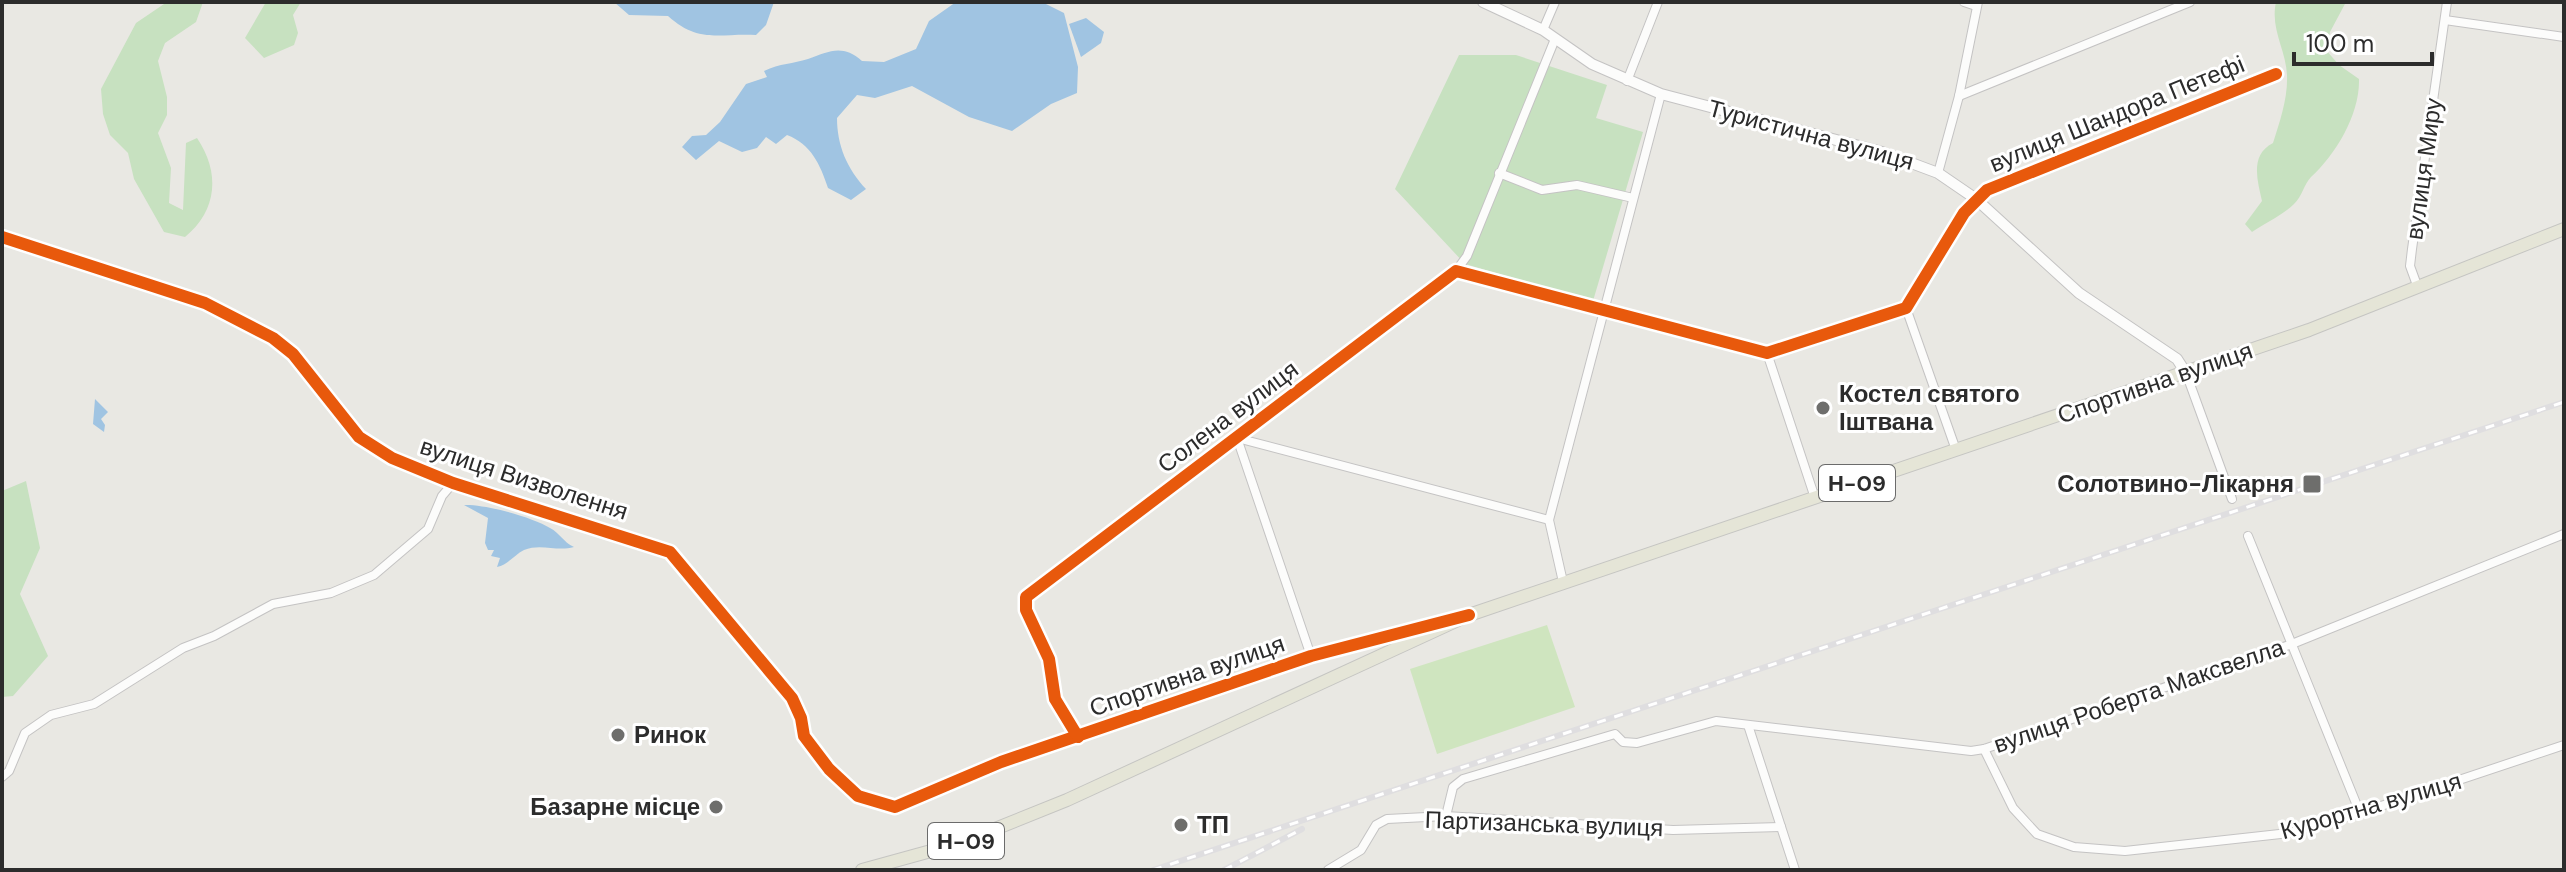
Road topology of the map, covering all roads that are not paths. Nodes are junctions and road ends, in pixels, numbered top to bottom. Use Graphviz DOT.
graph roads {
  1 [pos="1483,2"];
  2 [pos="1555,2"];
  3 [pos="1658,2"];
  4 [pos="1964,2"];
  5 [pos="2190,2"];
  6 [pos="2447,2"];
  7 [pos="1977,4"];
  8 [pos="2445,20"];
  9 [pos="1543,30"];
  10 [pos="2564,37"];
  11 [pos="1555,39"];
  12 [pos="2276,74"];
  13 [pos="1627,81"];
  14 [pos="1661,94"];
  15 [pos="1959,96"];
  16 [pos="1499,173"];
  17 [pos="1938,173"];
  18 [pos="1633,198"];
  19 [pos="1976,199"];
  20 [pos="2564,229"];
  21 [pos="2,237"];
  22 [pos="1456,271"];
  23 [pos="2418,288"];
  24 [pos="1906,308"];
  25 [pos="1602,310"];
  26 [pos="1767,353"];
  27 [pos="2186,373"];
  28 [pos="1237,438"];
  29 [pos="1956,450"];
  30 [pos="453,483"];
  31 [pos="1815,498"];
  32 [pos="2232,499"];
  33 [pos="1549,520"];
  34 [pos="2564,534"];
  35 [pos="2248,536"];
  36 [pos="1563,582"];
  37 [pos="1469,615"];
  38 [pos="2292,644"];
  39 [pos="1311,656"];
  40 [pos="1748,725"];
  41 [pos="1078,737"];
  42 [pos="2564,745"];
  43 [pos="1984,749"];
  44 [pos="2,777"];
  45 [pos="880,802"];
  46 [pos="2360,813"];
  47 [pos="1446,816"];
  48 [pos="1781,827"];
  49 [pos="862,870"];
  50 [pos="1328,870"];
  51 [pos="1795,870"];
  1 -- 9 [label="street, Туристична вулиця"];
  2 -- 9 [label="street"];
  3 -- 13 [label="street"];
  4 -- 7 [label="street"];
  5 -- 15 [label="street"];
  6 -- 8 [label="street, вулиця Миру"];
  7 -- 15 [label="street"];
  8 -- 10 [label="street"];
  8 -- 23 [label="street, вулиця Миру"];
  9 -- 11 [label="street, Туристична вулиця"];
  11 -- 13 [label="street, Туристична вулиця"];
  11 -- 16 [label="street"];
  12 -- 19 [label="street, вулиця Шандора Петефі"];
  13 -- 14 [label="street, Туристична вулиця"];
  14 -- 17 [label="street, Туристична вулиця"];
  14 -- 18 [label="street"];
  15 -- 17 [label="street"];
  16 -- 18 [label="street"];
  16 -- 22 [label="street"];
  17 -- 19 [label="street, Туристична вулиця"];
  18 -- 25 [label="street"];
  19 -- 24 [label="street"];
  19 -- 27 [label="street, Туристична вулиця"];
  20 -- 23 [label="main road, Спортивна вулиця / Н-09"];
  21 -- 30 [label="street, вулиця Визволення"];
  22 -- 25 [label="street"];
  22 -- 28 [label="street, Солена вулиця"];
  23 -- 27 [label="main road, Спортивна вулиця / Н-09"];
  24 -- 26 [label="street"];
  24 -- 29 [label="street"];
  25 -- 26 [label="street"];
  25 -- 33 [label="street"];
  26 -- 31 [label="street"];
  27 -- 29 [label="main road, Спортивна вулиця / Н-09"];
  27 -- 32 [label="street"];
  28 -- 33 [label="street"];
  28 -- 39 [label="street"];
  28 -- 41 [label="street, Солена вулиця"];
  29 -- 31 [label="main road, Спортивна вулиця / Н-09"];
  30 -- 44 [label="street"];
  30 -- 45 [label="street, вулиця Визволення"];
  31 -- 36 [label="main road, Спортивна вулиця / Н-09"];
  33 -- 36 [label="street"];
  34 -- 38 [label="street, вулиця Роберта Максвелла"];
  35 -- 38 [label="street"];
  36 -- 37 [label="main road, Спортивна вулиця / Н-09"];
  37 -- 39 [label="street, Спортивна вулиця"];
  37 -- 49 [label="main road, Спортивна вулиця / Н-09"];
  38 -- 43 [label="street, вулиця Роберта Максвелла"];
  38 -- 46 [label="street"];
  39 -- 41 [label="street, Спортивна вулиця"];
  40 -- 43 [label="street, вулиця Роберта Максвелла"];
  40 -- 47 [label="street, вулиця Роберта Максвелла"];
  40 -- 48 [label="street"];
  41 -- 45 [label="street, Спортивна вулиця"];
  42 -- 46 [label="street, Курортна вулиця"];
  43 -- 46 [label="street, Курортна вулиця"];
  47 -- 48 [label="street, Партизанська вулиця"];
  47 -- 50 [label="street, Партизанська вулиця"];
  48 -- 51 [label="street"];
}
